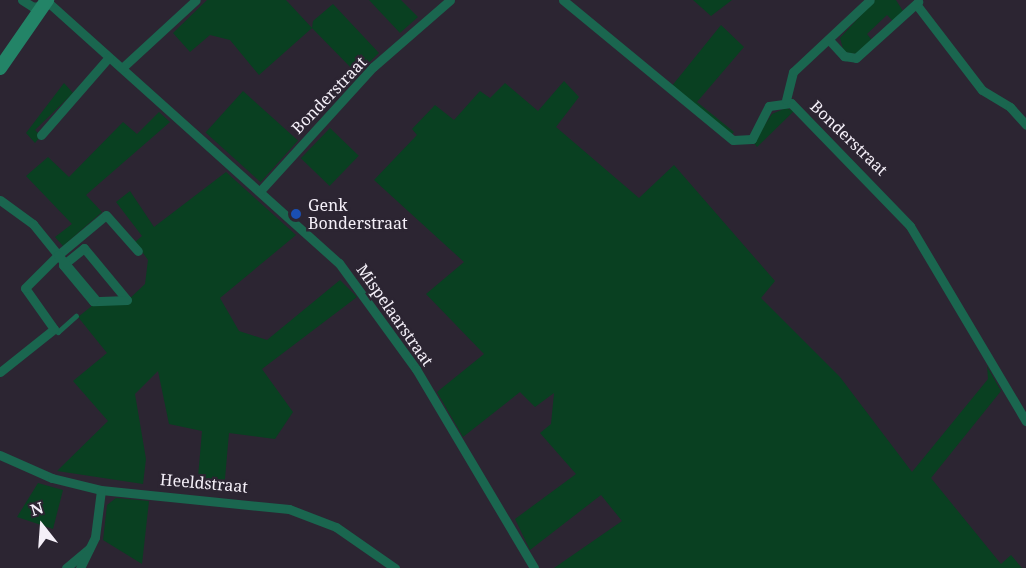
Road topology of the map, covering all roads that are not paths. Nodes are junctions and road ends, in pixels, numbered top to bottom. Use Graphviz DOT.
graph roads {
  1 [pos="196,0"];
  2 [pos="450,0"];
  3 [pos="563,0"];
  4 [pos="870,0"];
  5 [pos="37,2"];
  6 [pos="918,2"];
  7 [pos="830,41"];
  8 [pos="109,57"];
  9 [pos="1,66"];
  10 [pos="122,68"];
  11 [pos="786,100"];
  12 [pos="1026,125"];
  13 [pos="41,135"];
  14 [pos="260,191"];
  15 [pos="1,204"];
  16 [pos="74,242"];
  17 [pos="81,250"];
  18 [pos="138,252"];
  19 [pos="58,255"];
  20 [pos="65,264"];
  21 [pos="121,297"];
  22 [pos="95,299"];
  23 [pos="76,316"];
  24 [pos="54,329"];
  25 [pos="0,372"];
  26 [pos="1026,421"];
  27 [pos="0,454"];
  28 [pos="101,490"];
  29 [pos="89,549"];
  30 [pos="66,568"];
  31 [pos="80,568"];
  32 [pos="395,568"];
  33 [pos="534,568"];
  1 -- 10 [label="street"];
  2 -- 14 [label="street, Bonderstraat"];
  3 -- 11 [label="street, Bonderstraat"];
  4 -- 7 [label="street"];
  5 -- 8 [label="street, Mispelaarstraat"];
  5 -- 9 [label="main road"];
  6 -- 7 [label="street"];
  6 -- 12 [label="street"];
  7 -- 11 [label="street"];
  8 -- 10 [label="street, Mispelaarstraat"];
  8 -- 13 [label="street"];
  10 -- 14 [label="street, Mispelaarstraat"];
  11 -- 26 [label="street, Bonderstraat"];
  14 -- 33 [label="street, Mispelaarstraat"];
  15 -- 19 [label="street"];
  16 -- 17 [label="street"];
  16 -- 18 [label="street"];
  16 -- 19 [label="street"];
  17 -- 20 [label="street"];
  17 -- 20 [label="street"];
  17 -- 21 [label="street"];
  19 -- 20 [label="street"];
  19 -- 24 [label="street"];
  20 -- 22 [label="street"];
  23 -- 24 [label="lane"];
  24 -- 25 [label="street"];
  27 -- 28 [label="street, Heeldstraat"];
  28 -- 29 [label="street"];
  28 -- 32 [label="street, Heeldstraat"];
  29 -- 30 [label="street"];
  29 -- 31 [label="street"];
}
